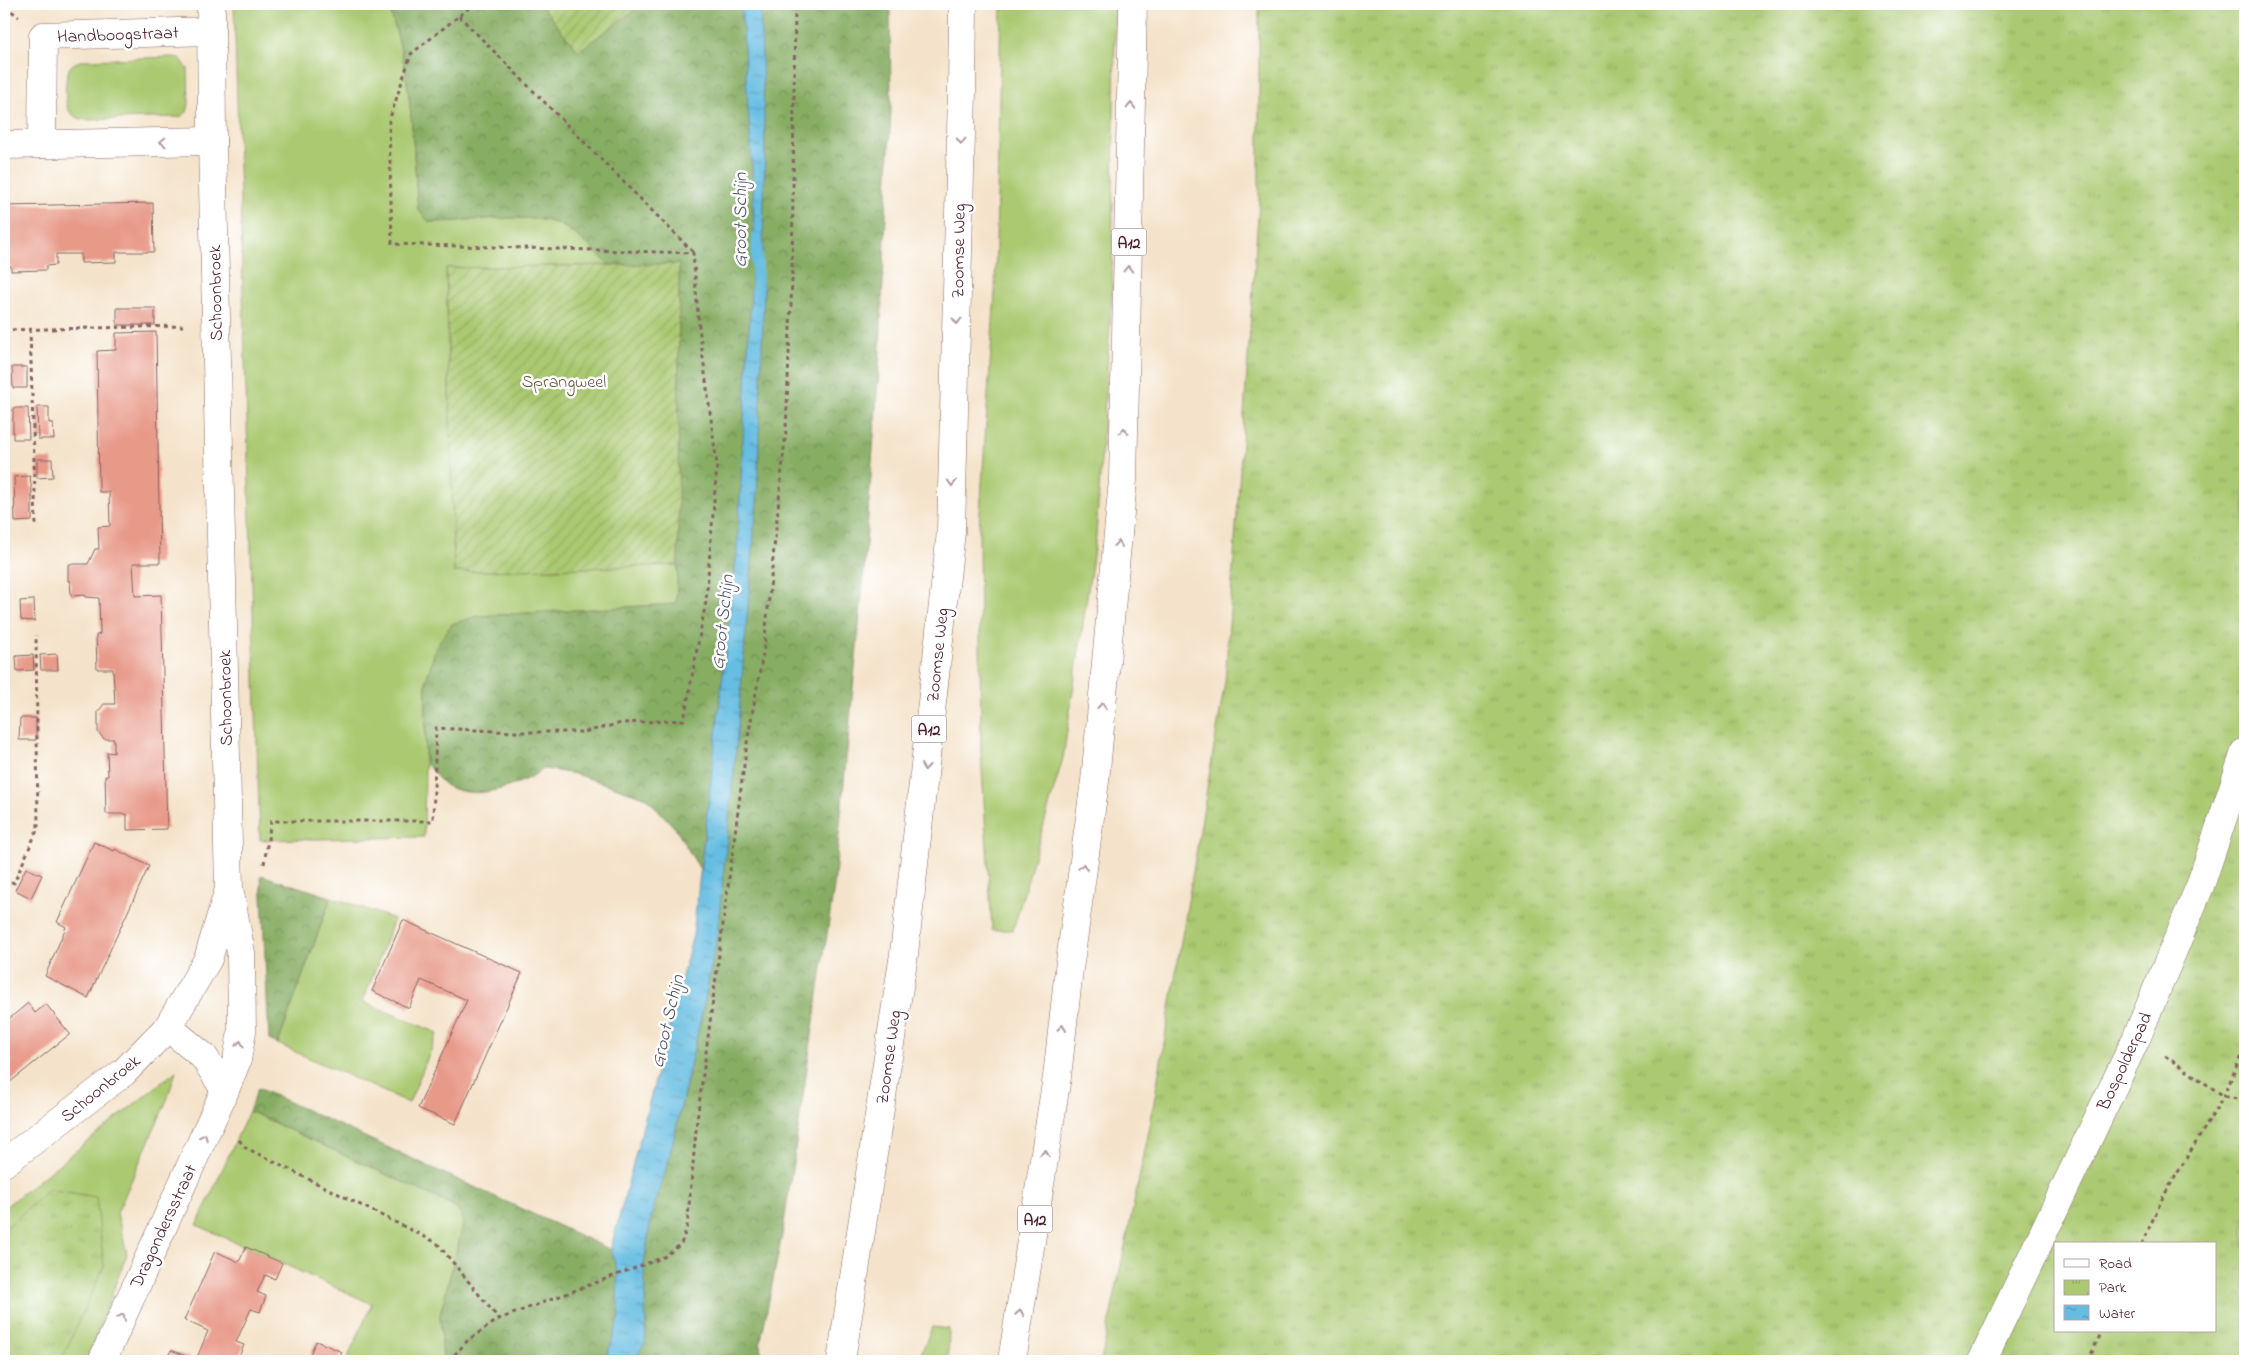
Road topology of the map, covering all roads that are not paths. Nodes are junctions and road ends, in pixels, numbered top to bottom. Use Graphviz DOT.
graph roads {
  1 [pos="211,4"];
  2 [pos="952,4"];
  3 [pos="963,4"];
  4 [pos="1133,4"];
  5 [pos="211,31"];
  6 [pos="962,92"];
  7 [pos="212,141"];
  8 [pos="42,144"];
  9 [pos="4,145"];
  10 [pos="2245,752"];
  11 [pos="230,889"];
  12 [pos="168,1027"];
  13 [pos="225,1090"];
  14 [pos="4,1163"];
  15 [pos="102,1361"];
  16 [pos="841,1361"];
  17 [pos="1012,1361"];
  18 [pos="1982,1361"];
  1 -- 5 [label="main road, Schoonbroek"];
  2 -- 6 [label="main road"];
  3 -- 6 [label="main road, Zoomse Weg / A12"];
  17 -- 4 [label="main road, A12, one-way"];
  5 -- 7 [label="main road, Schoonbroek"];
  5 -- 8 [label="main road, Handboogstraat"];
  6 -- 16 [label="main road, Zoomse Weg / A12, one-way"];
  7 -- 8 [label="main road, one-way"];
  7 -- 11 [label="main road, Schoonbroek"];
  8 -- 9 [label="main road"];
  10 -- 18 [label="main road, Bospolderpad"];
  11 -- 12 [label="main road, Schoonbroek"];
  13 -- 11 [label="main road, Dragondersstraat, one-way"];
  12 -- 13 [label="main road"];
  12 -- 14 [label="main road, Schoonbroek"];
  15 -- 13 [label="main road, Dragondersstraat, one-way"];
}
